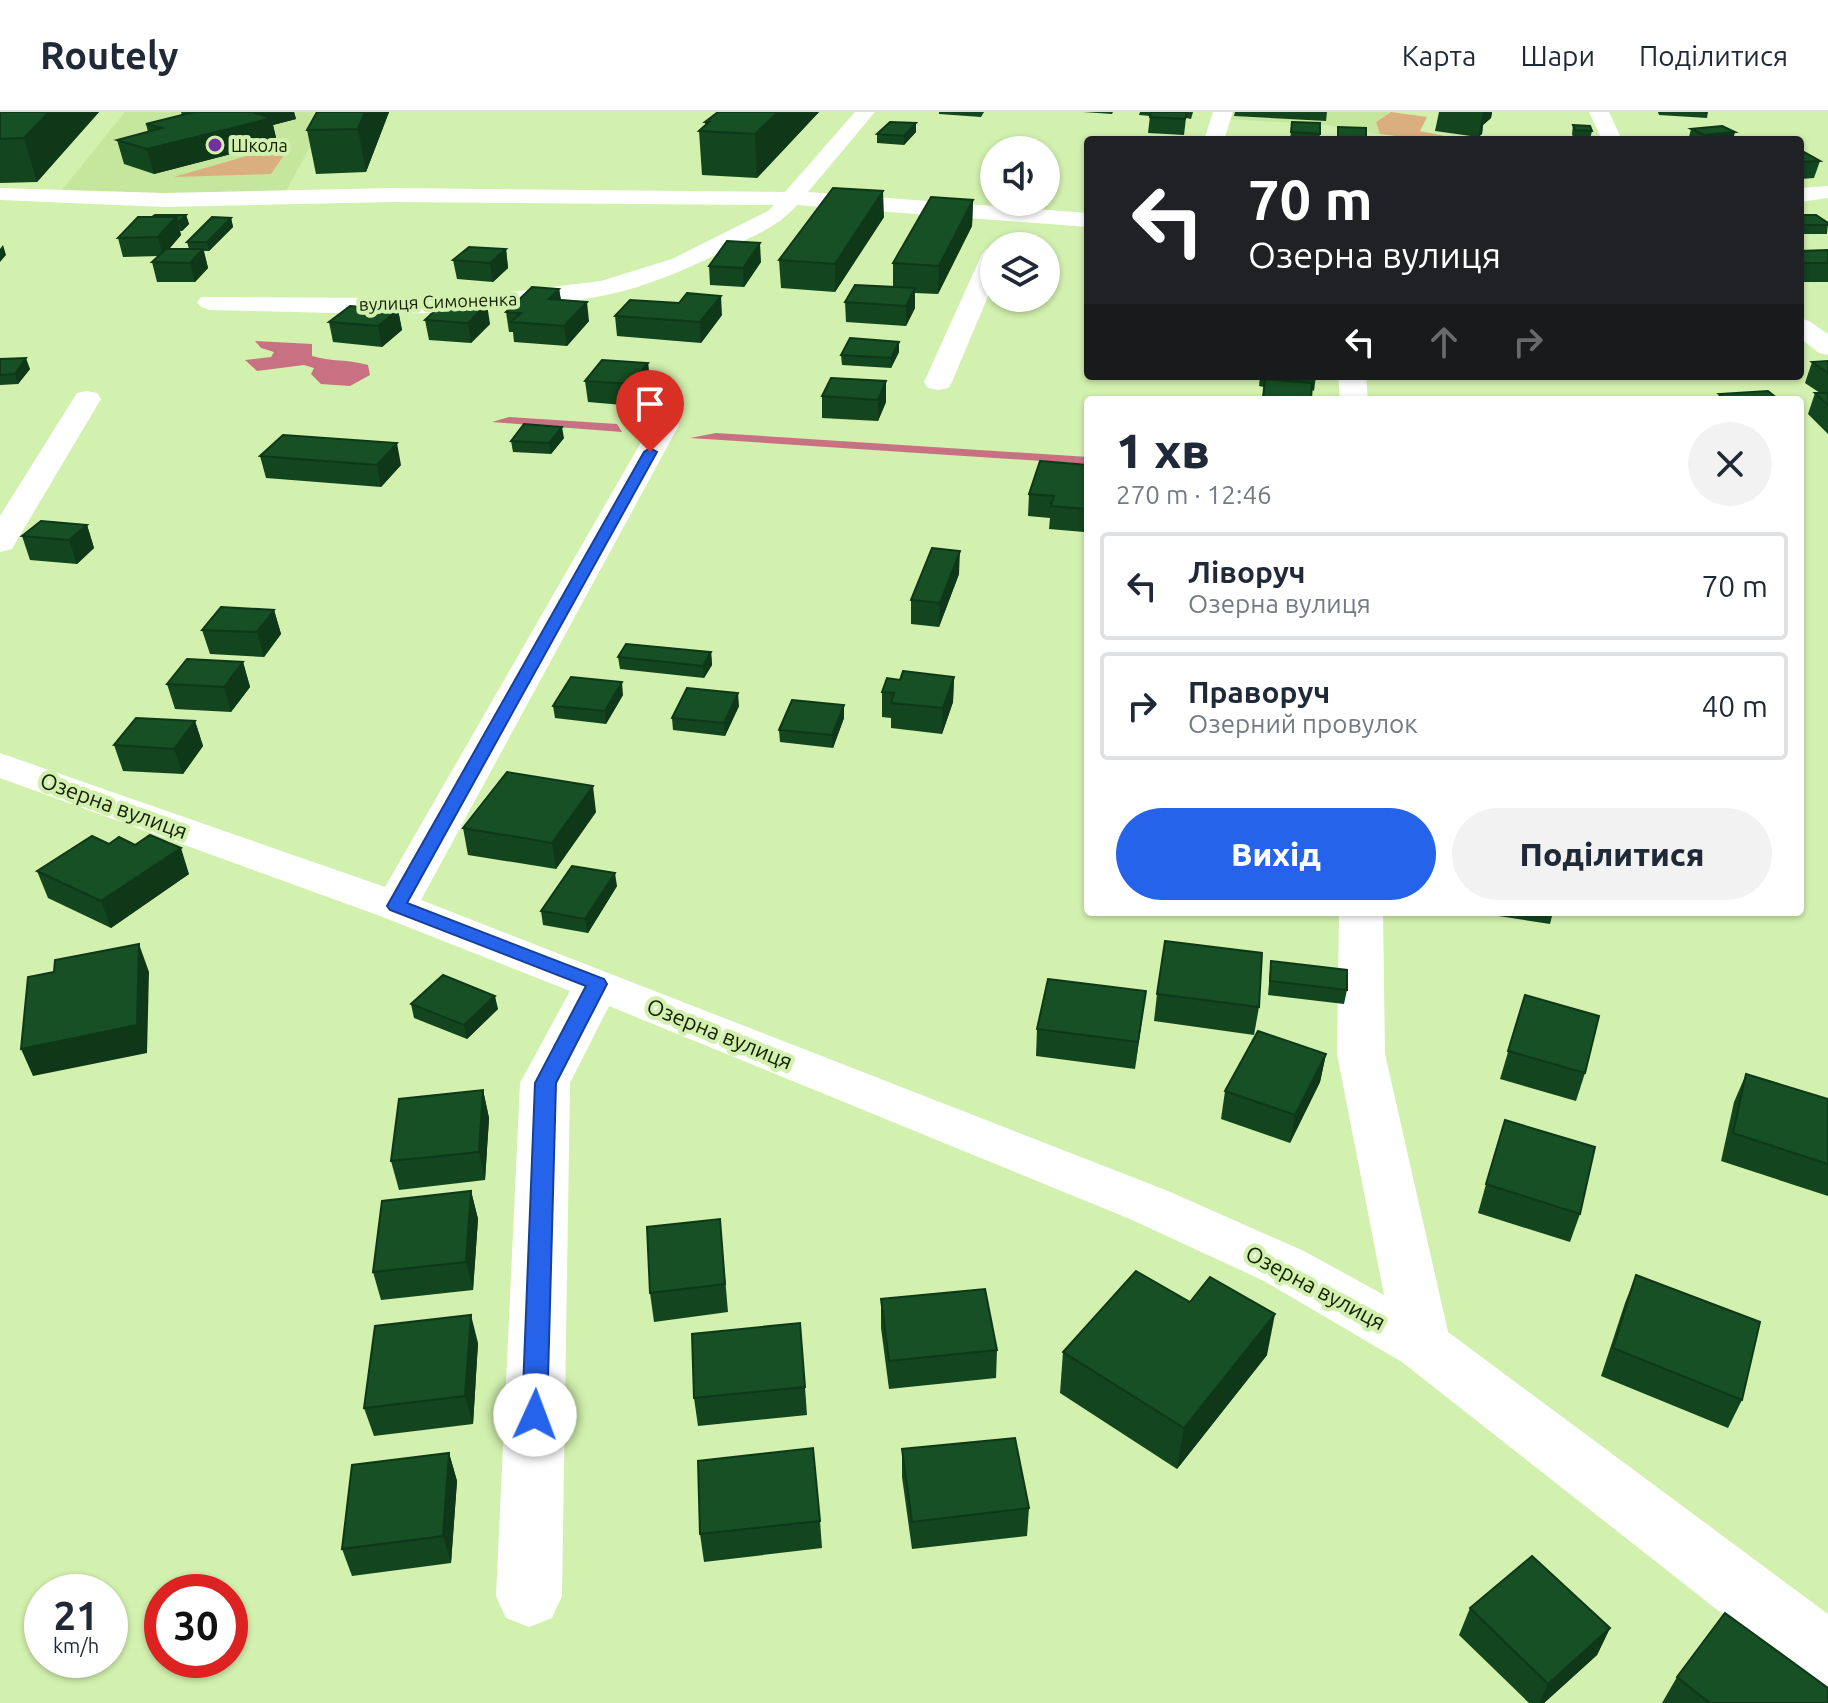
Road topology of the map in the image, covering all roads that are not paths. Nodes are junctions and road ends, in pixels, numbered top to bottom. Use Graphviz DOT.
graph roads {
  1 [pos="865,112"];
  2 [pos="1223,112"];
  3 [pos="1599,112"];
  4 [pos="1215,136"];
  5 [pos="1610,136"];
  6 [pos="1828,192"];
  7 [pos="0,194"];
  8 [pos="1804,195"];
  9 [pos="786,200"];
  10 [pos="980,213"];
  11 [pos="1011,216"];
  12 [pos="1084,220"];
  13 [pos="1004,232"];
  14 [pos="980,286"];
  15 [pos="210,302"];
  16 [pos="1804,329"];
  17 [pos="1828,347"];
  18 [pos="938,382"];
  19 [pos="87,399"];
  20 [pos="665,425"];
  21 [pos="0,542"];
  22 [pos="0,765"];
  23 [pos="396,906"];
  24 [pos="1361,916"];
  25 [pos="597,984"];
  26 [pos="1422,1345"];
  27 [pos="529,1596"];
  28 [pos="1828,1655"];
  1 -- 9 [label="street, вулиця Симоненка"];
  2 -- 4 [label="street"];
  3 -- 5 [label="street"];
  6 -- 8 [label="street"];
  7 -- 9 [label="street"];
  9 -- 10 [label="street"];
  9 -- 15 [label="street, вулиця Симоненка"];
  11 -- 12 [label="street"];
  11 -- 13 [label="street"];
  14 -- 18 [label="street"];
  16 -- 17 [label="street"];
  19 -- 21 [label="street"];
  20 -- 23 [label="street"];
  22 -- 23 [label="street, Озерна вулиця"];
  23 -- 25 [label="street, Озерна вулиця"];
  24 -- 26 [label="street, Озерна вулиця"];
  25 -- 26 [label="street, Озерна вулиця"];
  25 -- 27 [label="street"];
  26 -- 28 [label="street, Озерна вулиця"];
}
